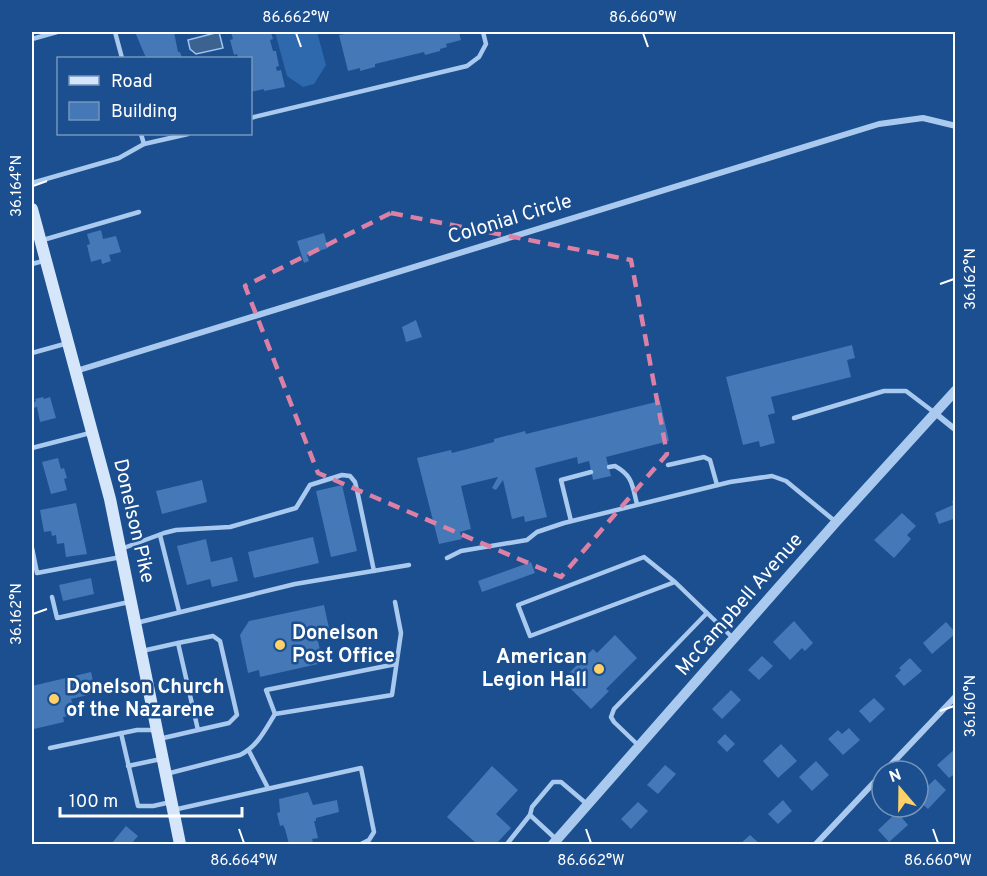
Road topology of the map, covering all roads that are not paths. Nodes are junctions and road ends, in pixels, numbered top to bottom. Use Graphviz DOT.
graph roads {
  1 [pos="57,32"];
  2 [pos="115,32"];
  3 [pos="483,32"];
  4 [pos="32,39"];
  5 [pos="122,57"];
  6 [pos="252,118"];
  7 [pos="956,126"];
  8 [pos="141,135"];
  9 [pos="184,135"];
  10 [pos="144,144"];
  11 [pos="32,183"];
  12 [pos="32,209"];
  13 [pos="139,212"];
  14 [pos="40,241"];
  15 [pos="45,261"];
  16 [pos="32,264"];
  17 [pos="68,343"];
  18 [pos="32,353"];
  19 [pos="76,371"];
  20 [pos="956,390"];
  21 [pos="935,412"];
  22 [pos="794,418"];
  23 [pos="956,430"];
  24 [pos="92,433"];
  25 [pos="32,448"];
  26 [pos="668,465"];
  27 [pos="609,468"];
  28 [pos="591,472"];
  29 [pos="717,485"];
  30 [pos="637,504"];
  31 [pos="571,521"];
  32 [pos="836,522"];
  33 [pos="160,535"];
  34 [pos="32,548"];
  35 [pos="122,553"];
  36 [pos="447,558"];
  37 [pos="409,565"];
  38 [pos="374,571"];
  39 [pos="675,582"];
  40 [pos="52,597"];
  41 [pos="132,602"];
  42 [pos="395,602"];
  43 [pos="179,611"];
  44 [pos="707,613"];
  45 [pos="136,623"];
  46 [pos="734,639"];
  47 [pos="178,643"];
  48 [pos="142,651"];
  49 [pos="396,664"];
  50 [pos="956,696"];
  51 [pos="275,714"];
  52 [pos="198,730"];
  53 [pos="121,733"];
  54 [pos="158,734"];
  55 [pos="639,746"];
  56 [pos="50,748"];
  57 [pos="249,751"];
  58 [pos="163,758"];
  59 [pos="896,759"];
  60 [pos="128,766"];
  61 [pos="166,774"];
  62 [pos="870,787"];
  63 [pos="268,788"];
  64 [pos="588,805"];
  65 [pos="172,806"];
  66 [pos="530,815"];
  67 [pos="555,842"];
  68 [pos="180,844"];
  69 [pos="361,844"];
  70 [pos="507,844"];
  71 [pos="816,844"];
  1 -- 4 [label="lane"];
  2 -- 5 [label="lane"];
  3 -- 6 [label="lane"];
  7 -- 19 [label="street, Colonial Circle"];
  8 -- 10 [label="lane"];
  9 -- 10 [label="lane"];
  10 -- 11 [label="lane"];
  12 -- 14 [label="main road, Donelson Pike"];
  13 -- 14 [label="lane"];
  14 -- 15 [label="main road, Donelson Pike"];
  15 -- 16 [label="lane"];
  15 -- 17 [label="main road, Donelson Pike"];
  17 -- 18 [label="lane"];
  17 -- 19 [label="main road, Donelson Pike"];
  19 -- 24 [label="main road, Donelson Pike"];
  20 -- 21 [label="street, McCampbell Avenue"];
  21 -- 22 [label="lane"];
  21 -- 23 [label="street"];
  21 -- 32 [label="street, McCampbell Avenue"];
  24 -- 25 [label="lane"];
  24 -- 35 [label="main road, Donelson Pike"];
  26 -- 29 [label="lane"];
  27 -- 30 [label="lane"];
  28 -- 31 [label="lane"];
  29 -- 30 [label="lane"];
  29 -- 32 [label="lane"];
  30 -- 31 [label="lane"];
  31 -- 36 [label="lane"];
  32 -- 46 [label="street, McCampbell Avenue"];
  33 -- 35 [label="lane"];
  33 -- 38 [label="lane"];
  33 -- 43 [label="lane"];
  34 -- 35 [label="lane"];
  35 -- 41 [label="main road, Donelson Pike"];
  37 -- 38 [label="lane"];
  38 -- 43 [label="lane"];
  39 -- 39 [label="lane"];
  39 -- 44 [label="lane"];
  40 -- 41 [label="lane"];
  41 -- 45 [label="main road, Donelson Pike"];
  42 -- 49 [label="lane"];
  43 -- 45 [label="lane"];
  44 -- 46 [label="lane"];
  44 -- 55 [label="lane"];
  45 -- 48 [label="main road, Donelson Pike"];
  46 -- 55 [label="street, McCampbell Avenue"];
  47 -- 48 [label="lane"];
  47 -- 52 [label="lane"];
  47 -- 52 [label="lane"];
  48 -- 54 [label="main road, Donelson Pike"];
  49 -- 51 [label="lane"];
  49 -- 51 [label="lane"];
  50 -- 59 [label="street"];
  51 -- 57 [label="lane"];
  52 -- 54 [label="lane"];
  53 -- 54 [label="lane"];
  53 -- 56 [label="lane"];
  53 -- 60 [label="lane"];
  54 -- 58 [label="main road, Donelson Pike"];
  55 -- 64 [label="street, McCampbell Avenue"];
  57 -- 61 [label="lane"];
  57 -- 63 [label="lane"];
  58 -- 60 [label="lane"];
  58 -- 61 [label="main road, Donelson Pike"];
  60 -- 65 [label="lane"];
  61 -- 65 [label="main road, Donelson Pike"];
  62 -- 71 [label="street"];
  63 -- 65 [label="lane"];
  63 -- 69 [label="lane"];
  64 -- 66 [label="lane"];
  64 -- 67 [label="street, McCampbell Avenue"];
  65 -- 68 [label="main road, Donelson Pike"];
  66 -- 67 [label="lane"];
  66 -- 70 [label="lane"];
}
